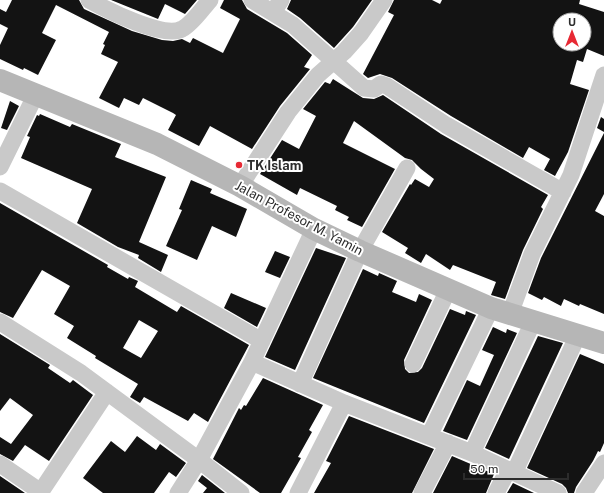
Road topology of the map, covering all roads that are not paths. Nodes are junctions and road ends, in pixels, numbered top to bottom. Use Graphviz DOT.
graph roads {
  1 [pos="90,0"];
  2 [pos="210,0"];
  3 [pos="252,0"];
  4 [pos="384,0"];
  5 [pos="277,6"];
  6 [pos="334,59"];
  7 [pos="604,75"];
  8 [pos="0,80"];
  9 [pos="36,94"];
  10 [pos="0,167"];
  11 [pos="407,168"];
  12 [pos="240,186"];
  13 [pos="0,191"];
  14 [pos="563,192"];
  15 [pos="314,229"];
  16 [pos="360,251"];
  17 [pos="448,290"];
  18 [pos="500,311"];
  19 [pos="0,322"];
  20 [pos="533,322"];
  21 [pos="578,335"];
  22 [pos="262,341"];
  23 [pos="604,343"];
  24 [pos="252,362"];
  25 [pos="413,364"];
  26 [pos="300,384"];
  27 [pos="107,392"];
  28 [pos="344,403"];
  29 [pos="429,436"];
  30 [pos="448,444"];
  31 [pos="472,453"];
  32 [pos="199,460"];
  33 [pos="604,463"];
  34 [pos="0,464"];
  35 [pos="511,471"];
  36 [pos="590,491"];
  37 [pos="40,492"];
  38 [pos="178,493"];
  39 [pos="241,493"];
  40 [pos="298,493"];
  41 [pos="422,493"];
  42 [pos="496,493"];
  43 [pos="558,493"];
  1 -- 2 [label="street"];
  3 -- 5 [label="street"];
  4 -- 6 [label="street"];
  5 -- 6 [label="street"];
  6 -- 12 [label="street"];
  6 -- 14 [label="street"];
  7 -- 14 [label="street"];
  8 -- 9 [label="main road, Jalan Profesor M. Yamin"];
  9 -- 10 [label="street"];
  9 -- 12 [label="main road, Jalan Profesor M. Yamin"];
  11 -- 16 [label="street"];
  12 -- 15 [label="main road, Jalan Profesor M. Yamin"];
  13 -- 22 [label="street"];
  14 -- 18 [label="street"];
  15 -- 16 [label="main road, Jalan Profesor M. Yamin"];
  15 -- 22 [label="street"];
  16 -- 17 [label="main road, Jalan Profesor M. Yamin"];
  16 -- 26 [label="street"];
  17 -- 18 [label="main road, Jalan Profesor M. Yamin"];
  17 -- 25 [label="street"];
  18 -- 20 [label="main road, Jalan Profesor M. Yamin"];
  18 -- 29 [label="street"];
  19 -- 27 [label="street"];
  20 -- 21 [label="main road, Jalan Profesor M. Yamin"];
  20 -- 31 [label="street"];
  21 -- 23 [label="main road, Jalan Profesor M. Yamin"];
  21 -- 35 [label="street"];
  22 -- 24 [label="street"];
  24 -- 26 [label="street"];
  24 -- 32 [label="street"];
  26 -- 28 [label="street"];
  27 -- 32 [label="street"];
  27 -- 37 [label="street"];
  28 -- 29 [label="street"];
  28 -- 40 [label="street"];
  29 -- 30 [label="street"];
  30 -- 31 [label="street"];
  30 -- 41 [label="street"];
  31 -- 35 [label="street"];
  32 -- 38 [label="street"];
  32 -- 39 [label="street"];
  33 -- 36 [label="street"];
  34 -- 37 [label="street"];
  35 -- 42 [label="street"];
  35 -- 43 [label="street"];
}
